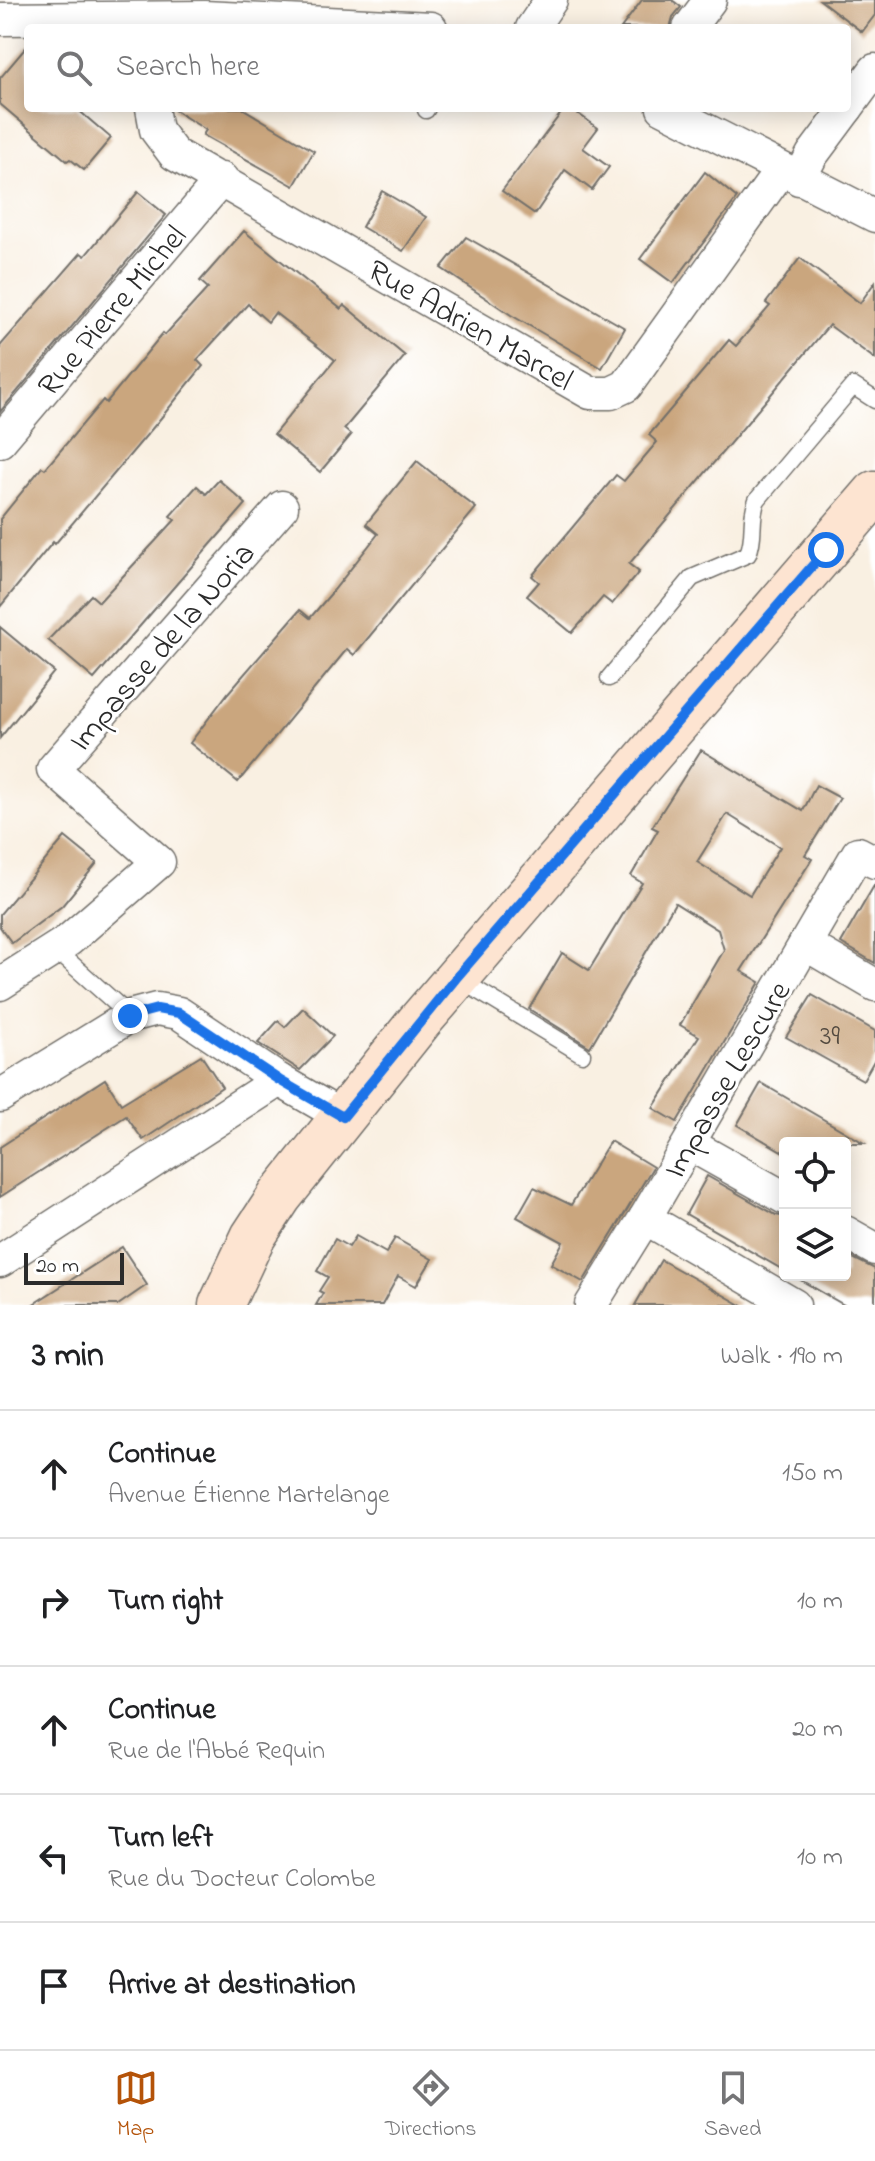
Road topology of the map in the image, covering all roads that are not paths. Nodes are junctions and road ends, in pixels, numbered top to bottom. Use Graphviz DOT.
graph roads {
  1 [pos="551,0"];
  2 [pos="710,0"];
  3 [pos="138,16"];
  4 [pos="0,19"];
  5 [pos="357,24"];
  6 [pos="535,24"];
  7 [pos="692,24"];
  8 [pos="875,70"];
  9 [pos="851,103"];
  10 [pos="153,112"];
  11 [pos="671,112"];
  12 [pos="844,112"];
  13 [pos="790,174"];
  14 [pos="222,179"];
  15 [pos="875,216"];
  16 [pos="875,400"];
  17 [pos="0,441"];
  18 [pos="875,493"];
  19 [pos="282,507"];
  20 [pos="609,678"];
  21 [pos="866,858"];
  22 [pos="62,944"];
  23 [pos="805,944"];
  24 [pos="456,978"];
  25 [pos="0,984"];
  26 [pos="875,985"];
  27 [pos="130,1016"];
  28 [pos="582,1054"];
  29 [pos="279,1080"];
  30 [pos="0,1096"];
  31 [pos="343,1117"];
  32 [pos="689,1144"];
  33 [pos="779,1195"];
  34 [pos="645,1218"];
  35 [pos="851,1235"];
  36 [pos="875,1249"];
  37 [pos="0,1261"];
  38 [pos="221,1305"];
  39 [pos="591,1305"];
  40 [pos="794,1305"];
  1 -- 6 [label="street"];
  2 -- 7 [label="street"];
  3 -- 4 [label="street"];
  3 -- 5 [label="street"];
  8 -- 9 [label="street, Rue Adrien Marcel"];
  10 -- 14 [label="street, Rue Adrien Marcel"];
  11 -- 13 [label="street"];
  12 -- 13 [label="street, Rue Adrien Marcel"];
  13 -- 14 [label="street, Rue Adrien Marcel"];
  13 -- 15 [label="street"];
  14 -- 17 [label="street, Rue Pierre Michel"];
  16 -- 20 [label="lane"];
  18 -- 24 [label="street"];
  19 -- 22 [label="street, Impasse de la Noria"];
  21 -- 23 [label="street, Impasse Lescure"];
  22 -- 25 [label="street"];
  22 -- 27 [label="lane"];
  23 -- 26 [label="street"];
  23 -- 32 [label="street, Impasse Lescure"];
  24 -- 28 [label="lane"];
  24 -- 31 [label="street"];
  27 -- 29 [label="street"];
  27 -- 30 [label="street"];
  29 -- 31 [label="street"];
  29 -- 37 [label="street"];
  31 -- 38 [label="street"];
  32 -- 33 [label="street"];
  32 -- 34 [label="street, Impasse Lescure"];
  34 -- 39 [label="street, Impasse Lescure"];
  34 -- 40 [label="street"];
  35 -- 36 [label="street"];
}
